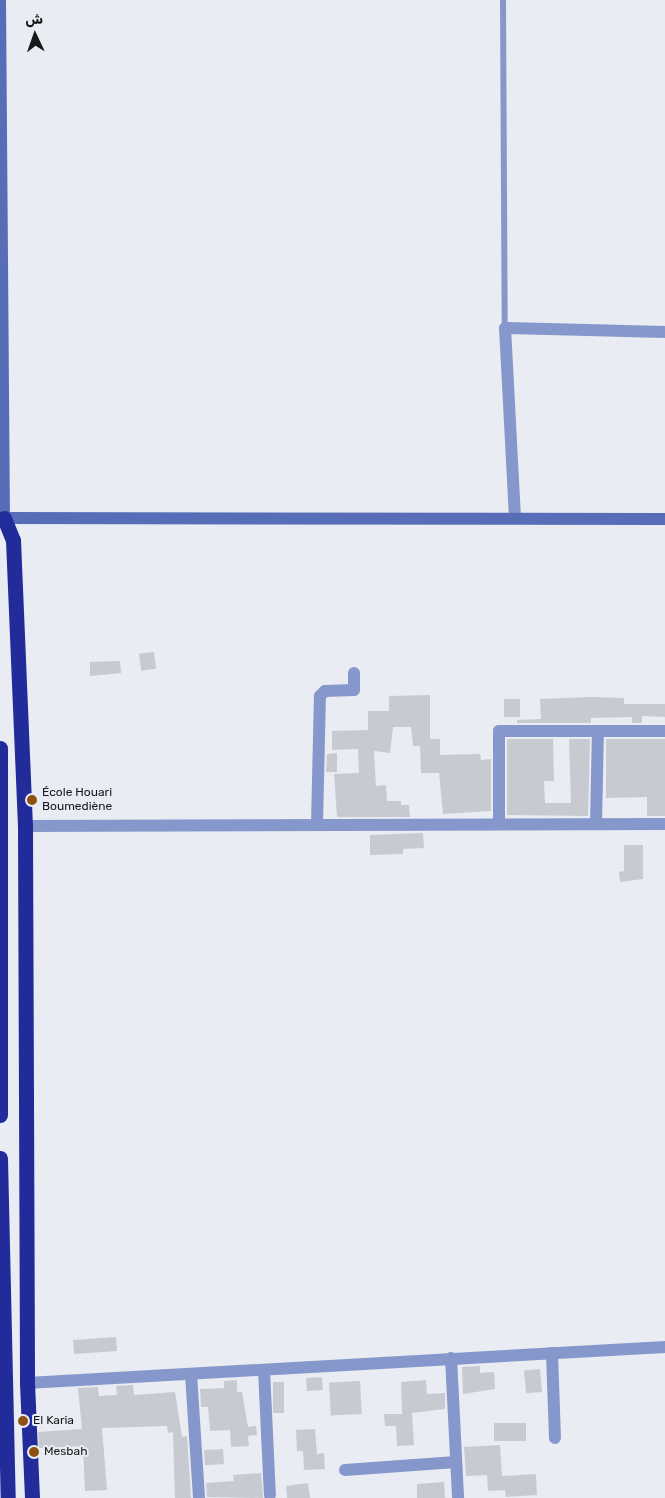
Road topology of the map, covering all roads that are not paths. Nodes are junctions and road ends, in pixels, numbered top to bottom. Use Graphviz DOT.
graph roads {
  1 [pos="0,0"];
  2 [pos="503,0"];
  3 [pos="1,284"];
  4 [pos="504,328"];
  5 [pos="665,332"];
  6 [pos="515,518"];
  7 [pos="665,519"];
  8 [pos="2,524"];
  9 [pos="354,673"];
  10 [pos="598,731"];
  11 [pos="665,731"];
  12 [pos="0,748"];
  13 [pos="0,764"];
  14 [pos="499,824"];
  15 [pos="596,824"];
  16 [pos="665,824"];
  17 [pos="25,826"];
  18 [pos="317,826"];
  19 [pos="1,888"];
  20 [pos="0,1115"];
  21 [pos="0,1158"];
  22 [pos="665,1347"];
  23 [pos="552,1353"];
  24 [pos="452,1358"];
  25 [pos="264,1370"];
  26 [pos="190,1374"];
  27 [pos="27,1383"];
  28 [pos="3,1431"];
  29 [pos="555,1438"];
  30 [pos="456,1462"];
  31 [pos="345,1470"];
  32 [pos="31,1477"];
  33 [pos="270,1496"];
  34 [pos="8,1498"];
  35 [pos="32,1498"];
  36 [pos="42,1498"];
  37 [pos="199,1498"];
  38 [pos="458,1498"];
  1 -- 3 [label="street"];
  2 -- 4 [label="lane"];
  3 -- 8 [label="street"];
  4 -- 5 [label="street"];
  4 -- 6 [label="street"];
  6 -- 7 [label="street"];
  6 -- 8 [label="street"];
  8 -- 17 [label="highway"];
  9 -- 18 [label="street"];
  10 -- 11 [label="street"];
  10 -- 14 [label="street"];
  10 -- 15 [label="street"];
  12 -- 13 [label="highway"];
  13 -- 19 [label="highway"];
  14 -- 15 [label="street"];
  14 -- 18 [label="street"];
  15 -- 16 [label="street"];
  17 -- 18 [label="street"];
  17 -- 27 [label="highway"];
  19 -- 20 [label="highway"];
  21 -- 28 [label="highway"];
  22 -- 23 [label="street"];
  23 -- 24 [label="street"];
  23 -- 29 [label="street"];
  24 -- 25 [label="street"];
  24 -- 30 [label="street"];
  25 -- 26 [label="street"];
  25 -- 33 [label="street"];
  26 -- 27 [label="street"];
  26 -- 37 [label="street"];
  27 -- 32 [label="highway"];
  28 -- 34 [label="highway"];
  30 -- 31 [label="street"];
  30 -- 38 [label="street"];
  32 -- 35 [label="highway"];
  32 -- 36 [label="street"];
}
